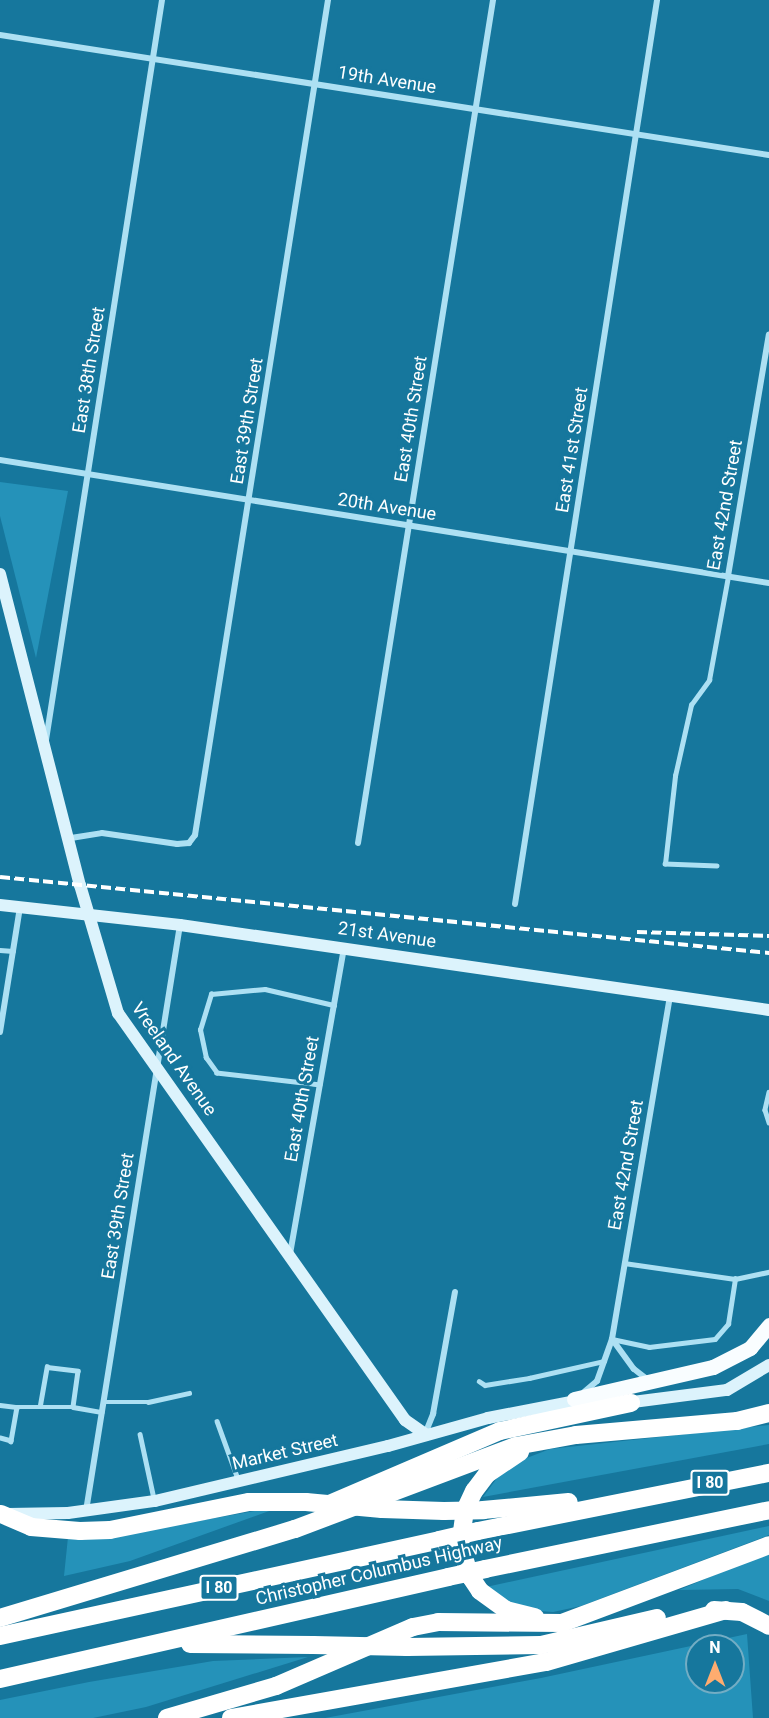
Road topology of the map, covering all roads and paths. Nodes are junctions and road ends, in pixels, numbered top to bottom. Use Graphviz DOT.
graph roads {
  1 [pos="162,0"];
  2 [pos="328,0"];
  3 [pos="493,0"];
  4 [pos="657,0"];
  5 [pos="0,34"];
  6 [pos="153,58"];
  7 [pos="315,84"];
  8 [pos="476,109"];
  9 [pos="636,134"];
  10 [pos="769,155"];
  11 [pos="769,334"];
  12 [pos="0,460"];
  13 [pos="87,474"];
  14 [pos="249,500"];
  15 [pos="409,525"];
  16 [pos="572,551"];
  17 [pos="0,574"];
  18 [pos="728,576"];
  19 [pos="769,583"];
  20 [pos="46,744"];
  21 [pos="70,838"];
  22 [pos="358,843"];
  23 [pos="717,866"];
  24 [pos="515,904"];
  25 [pos="0,905"];
  26 [pos="20,907"];
  27 [pos="90,914"];
  28 [pos="180,925"];
  29 [pos="344,948"];
  30 [pos="0,950"];
  31 [pos="13,951"];
  32 [pos="670,995"];
  33 [pos="334,1005"];
  34 [pos="769,1010"];
  35 [pos="0,1032"];
  36 [pos="158,1067"];
  37 [pos="320,1085"];
  38 [pos="769,1092"];
  39 [pos="769,1122"];
  40 [pos="290,1255"];
  41 [pos="624,1263"];
  42 [pos="769,1272"];
  43 [pos="735,1279"];
  44 [pos="455,1292"];
  45 [pos="769,1325"];
  46 [pos="612,1339"];
  47 [pos="604,1361"];
  48 [pos="769,1365"];
  49 [pos="479,1381"];
  50 [pos="651,1382"];
  51 [pos="189,1393"];
  52 [pos="574,1399"];
  53 [pos="104,1402"];
  54 [pos="630,1403"];
  55 [pos="0,1405"];
  56 [pos="40,1405"];
  57 [pos="17,1407"];
  58 [pos="73,1407"];
  59 [pos="102,1412"];
  60 [pos="769,1413"];
  61 [pos="217,1421"];
  62 [pos="140,1434"];
  63 [pos="425,1434"];
  64 [pos="0,1438"];
  65 [pos="552,1439"];
  66 [pos="769,1473"];
  67 [pos="238,1481"];
  68 [pos="652,1494"];
  69 [pos="154,1501"];
  70 [pos="769,1510"];
  71 [pos="86,1511"];
  72 [pos="1,1514"];
  73 [pos="272,1533"];
  74 [pos="769,1545"];
  75 [pos="726,1610"];
  76 [pos="576,1617"];
  77 [pos="0,1618"];
  78 [pos="769,1626"];
  79 [pos="0,1636"];
  80 [pos="159,1644"];
  81 [pos="0,1679"];
  82 [pos="167,1718"];
  83 [pos="231,1718"];
  1 -- 6 [label="street, East 38th Street"];
  2 -- 7 [label="street, East 39th Street"];
  3 -- 8 [label="street, East 40th Street"];
  4 -- 9 [label="street, East 41st Street"];
  5 -- 6 [label="street, 19th Avenue"];
  6 -- 7 [label="street, 19th Avenue"];
  6 -- 13 [label="street, East 38th Street"];
  7 -- 8 [label="street, 19th Avenue"];
  7 -- 14 [label="street, East 39th Street"];
  8 -- 9 [label="street, 19th Avenue"];
  8 -- 15 [label="street, East 40th Street"];
  9 -- 10 [label="street, 19th Avenue"];
  9 -- 16 [label="street, East 41st Street"];
  11 -- 18 [label="street, East 42nd Street"];
  12 -- 13 [label="street, 20th Avenue"];
  13 -- 14 [label="street, 20th Avenue"];
  13 -- 20 [label="street, East 38th Street"];
  14 -- 15 [label="street, 20th Avenue"];
  14 -- 21 [label="street, East 39th Street"];
  15 -- 16 [label="street, 20th Avenue"];
  15 -- 22 [label="street, East 40th Street"];
  16 -- 18 [label="street, 20th Avenue"];
  16 -- 24 [label="street, East 41st Street"];
  17 -- 20 [label="main road, Vreeland Avenue"];
  18 -- 19 [label="street, 20th Avenue"];
  18 -- 23 [label="lane, East 42nd Street"];
  20 -- 21 [label="main road, Vreeland Avenue"];
  21 -- 27 [label="main road, Vreeland Avenue"];
  25 -- 26 [label="main road, 21st Avenue"];
  26 -- 27 [label="main road, 21st Avenue"];
  26 -- 31 [label="street"];
  27 -- 28 [label="main road, 21st Avenue"];
  27 -- 36 [label="main road, Vreeland Avenue"];
  28 -- 29 [label="main road, 21st Avenue"];
  28 -- 36 [label="street, East 39th Street"];
  29 -- 32 [label="main road, 21st Avenue"];
  29 -- 33 [label="street, East 40th Street"];
  30 -- 31 [label="lane"];
  31 -- 35 [label="street"];
  32 -- 34 [label="main road, 21st Avenue"];
  32 -- 41 [label="street, East 42nd Street"];
  33 -- 37 [label="street, East 40th Street"];
  33 -- 37 [label="lane"];
  36 -- 40 [label="main road, Vreeland Avenue"];
  36 -- 53 [label="street, East 39th Street"];
  37 -- 40 [label="street, East 40th Street"];
  38 -- 39 [label="lane"];
  40 -- 63 [label="main road, Vreeland Avenue"];
  41 -- 43 [label="lane"];
  41 -- 46 [label="street, East 42nd Street"];
  42 -- 43 [label="lane"];
  43 -- 46 [label="lane"];
  44 -- 63 [label="street"];
  45 -- 50 [label="main road"];
  46 -- 47 [label="street, East 42nd Street"];
  46 -- 50 [label="street"];
  47 -- 49 [label="lane"];
  47 -- 52 [label="street, East 42nd Street"];
  48 -- 54 [label="main road, Market Street"];
  50 -- 52 [label="main road"];
  51 -- 53 [label="lane"];
  52 -- 54 [label="main road, Market Street"];
  52 -- 63 [label="main road, Market Street"];
  53 -- 59 [label="street, East 39th Street"];
  54 -- 73 [label="highway"];
  55 -- 57 [label="lane"];
  56 -- 57 [label="lane"];
  56 -- 58 [label="lane"];
  56 -- 58 [label="lane"];
  57 -- 64 [label="lane"];
  58 -- 59 [label="lane"];
  59 -- 71 [label="street, East 39th Street"];
  60 -- 65 [label="highway"];
  61 -- 67 [label="lane"];
  62 -- 69 [label="lane"];
  63 -- 67 [label="main road, Market Street"];
  65 -- 73 [label="highway"];
  65 -- 76 [label="highway"];
  66 -- 68 [label="highway, Christopher Columbus Highway / I 80"];
  67 -- 69 [label="main road, Market Street"];
  68 -- 72 [label="highway, bridge"];
  68 -- 79 [label="highway, Christopher Columbus Highway / I 80, bridge"];
  69 -- 71 [label="main road, Market Street"];
  70 -- 80 [label="highway, Christopher Columbus Highway / I 80, bridge"];
  71 -- 72 [label="main road, Market Street"];
  73 -- 77 [label="highway"];
  74 -- 76 [label="highway"];
  75 -- 78 [label="highway"];
  75 -- 80 [label="highway, bridge"];
  75 -- 83 [label="highway"];
  76 -- 82 [label="highway"];
  80 -- 81 [label="highway, Christopher Columbus Highway / I 80"];
}
